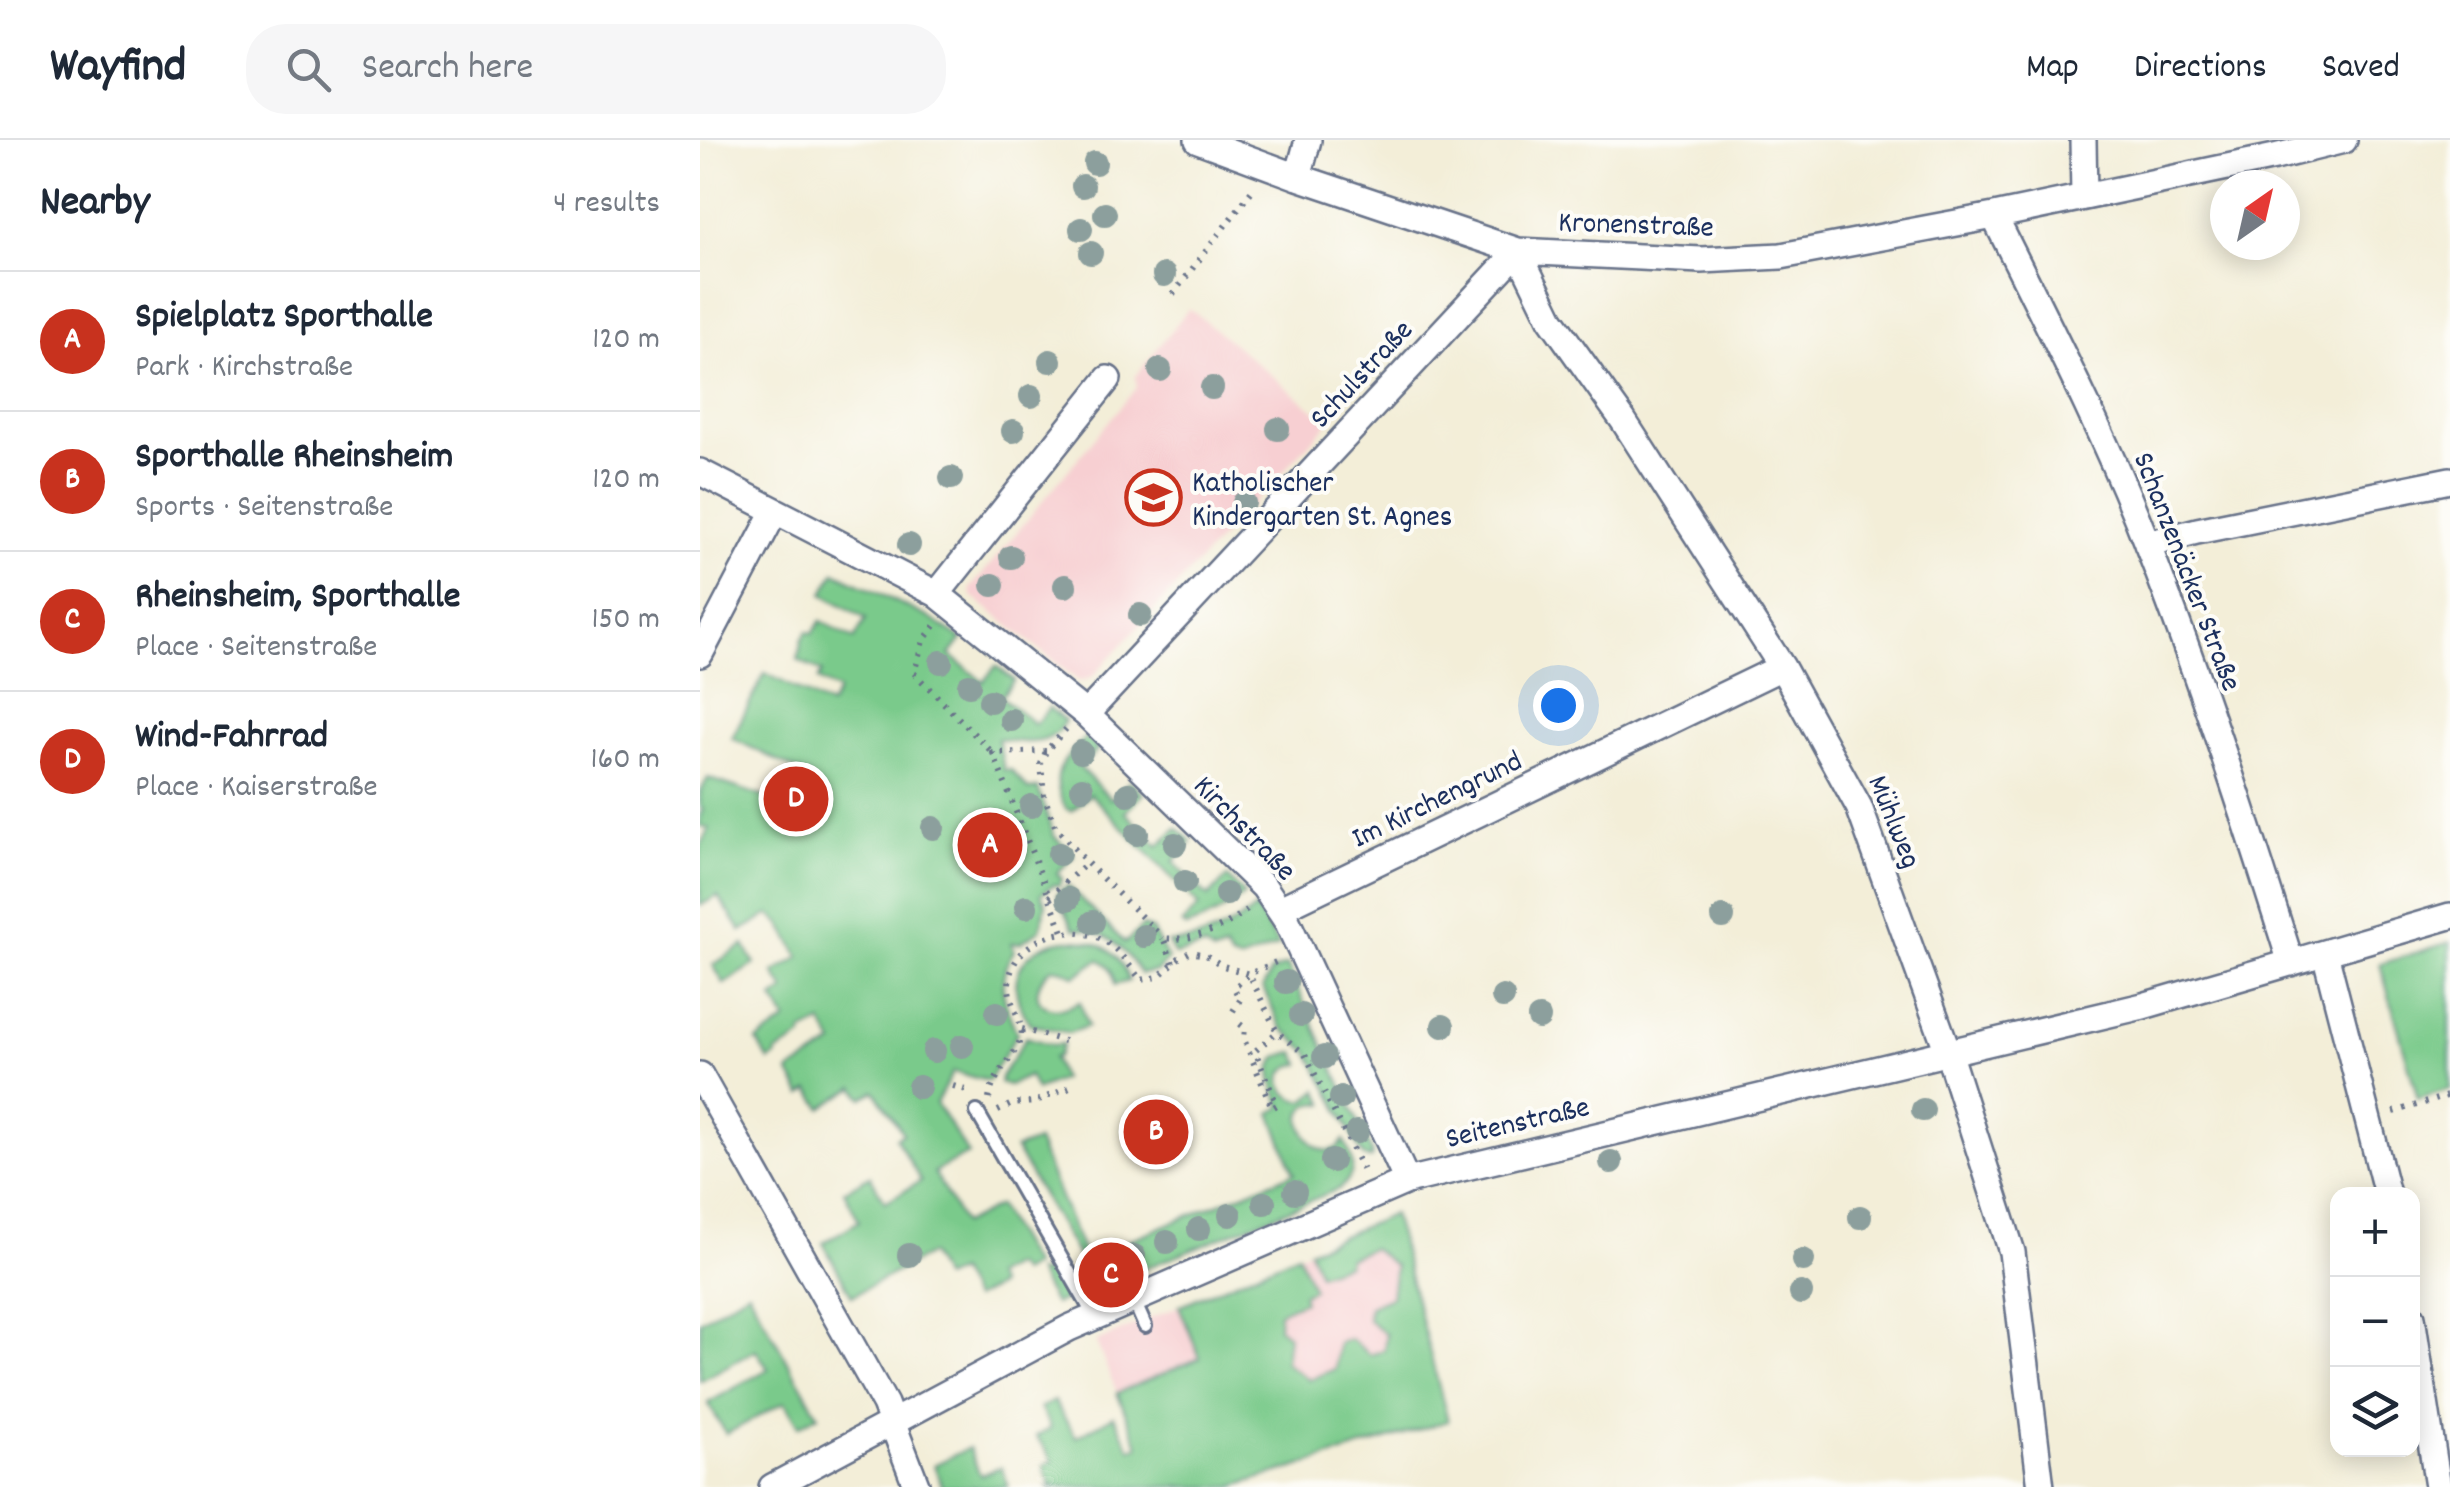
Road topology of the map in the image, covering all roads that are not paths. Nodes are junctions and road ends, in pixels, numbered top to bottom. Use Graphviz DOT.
graph roads {
  1 [pos="1198,140"];
  2 [pos="1308,140"];
  3 [pos="2084,140"];
  4 [pos="2344,140"];
  5 [pos="1298,176"];
  6 [pos="2084,197"];
  7 [pos="1994,216"];
  8 [pos="1518,251"];
  9 [pos="1108,379"];
  10 [pos="700,472"];
  11 [pos="2450,480"];
  12 [pos="775,511"];
  13 [pos="2148,544"];
  14 [pos="937,594"];
  15 [pos="700,654"];
  16 [pos="1782,667"];
  17 [pos="1081,720"];
  18 [pos="1268,906"];
  19 [pos="2450,916"];
  20 [pos="2326,953"];
  21 [pos="2291,963"];
  22 [pos="1948,1052"];
  23 [pos="700,1075"];
  24 [pos="977,1112"];
  25 [pos="1407,1181"];
  26 [pos="2385,1187"];
  27 [pos="1134,1300"];
  28 [pos="1095,1318"];
  29 [pos="1145,1326"];
  30 [pos="2420,1360"];
  31 [pos="891,1421"];
  32 [pos="2441,1472"];
  33 [pos="772,1487"];
  34 [pos="917,1487"];
  35 [pos="2041,1487"];
  1 -- 5 [label="street, Kronenstraße"];
  2 -- 5 [label="street"];
  3 -- 6 [label="street"];
  4 -- 6 [label="street, Kronenstraße"];
  5 -- 8 [label="street, Kronenstraße"];
  6 -- 7 [label="street, Kronenstraße"];
  7 -- 8 [label="street, Kronenstraße"];
  7 -- 13 [label="street, Schanzenäcker Straße"];
  8 -- 16 [label="street, Mühlweg"];
  8 -- 17 [label="street, Schulstraße"];
  9 -- 14 [label="street"];
  10 -- 12 [label="street, Kirchstraße"];
  11 -- 13 [label="street"];
  12 -- 14 [label="street, Kirchstraße"];
  12 -- 15 [label="street"];
  13 -- 21 [label="street, Schanzenäcker Straße"];
  14 -- 17 [label="street, Kirchstraße"];
  16 -- 18 [label="street, Im Kirchengrund"];
  16 -- 22 [label="street, Mühlweg"];
  17 -- 18 [label="street, Kirchstraße"];
  18 -- 25 [label="street, Kirchstraße"];
  19 -- 20 [label="street, Seitenstraße"];
  20 -- 21 [label="street, Seitenstraße"];
  20 -- 26 [label="street"];
  21 -- 22 [label="street, Seitenstraße"];
  22 -- 25 [label="street, Seitenstraße"];
  22 -- 35 [label="street, Mühlweg"];
  23 -- 31 [label="street"];
  24 -- 28 [label="lane"];
  25 -- 27 [label="street, Seitenstraße"];
  27 -- 28 [label="street, Seitenstraße"];
  27 -- 29 [label="lane"];
  28 -- 31 [label="street, Seitenstraße"];
  30 -- 32 [label="street"];
  31 -- 33 [label="street, Seitenstraße"];
  31 -- 34 [label="street"];
}
